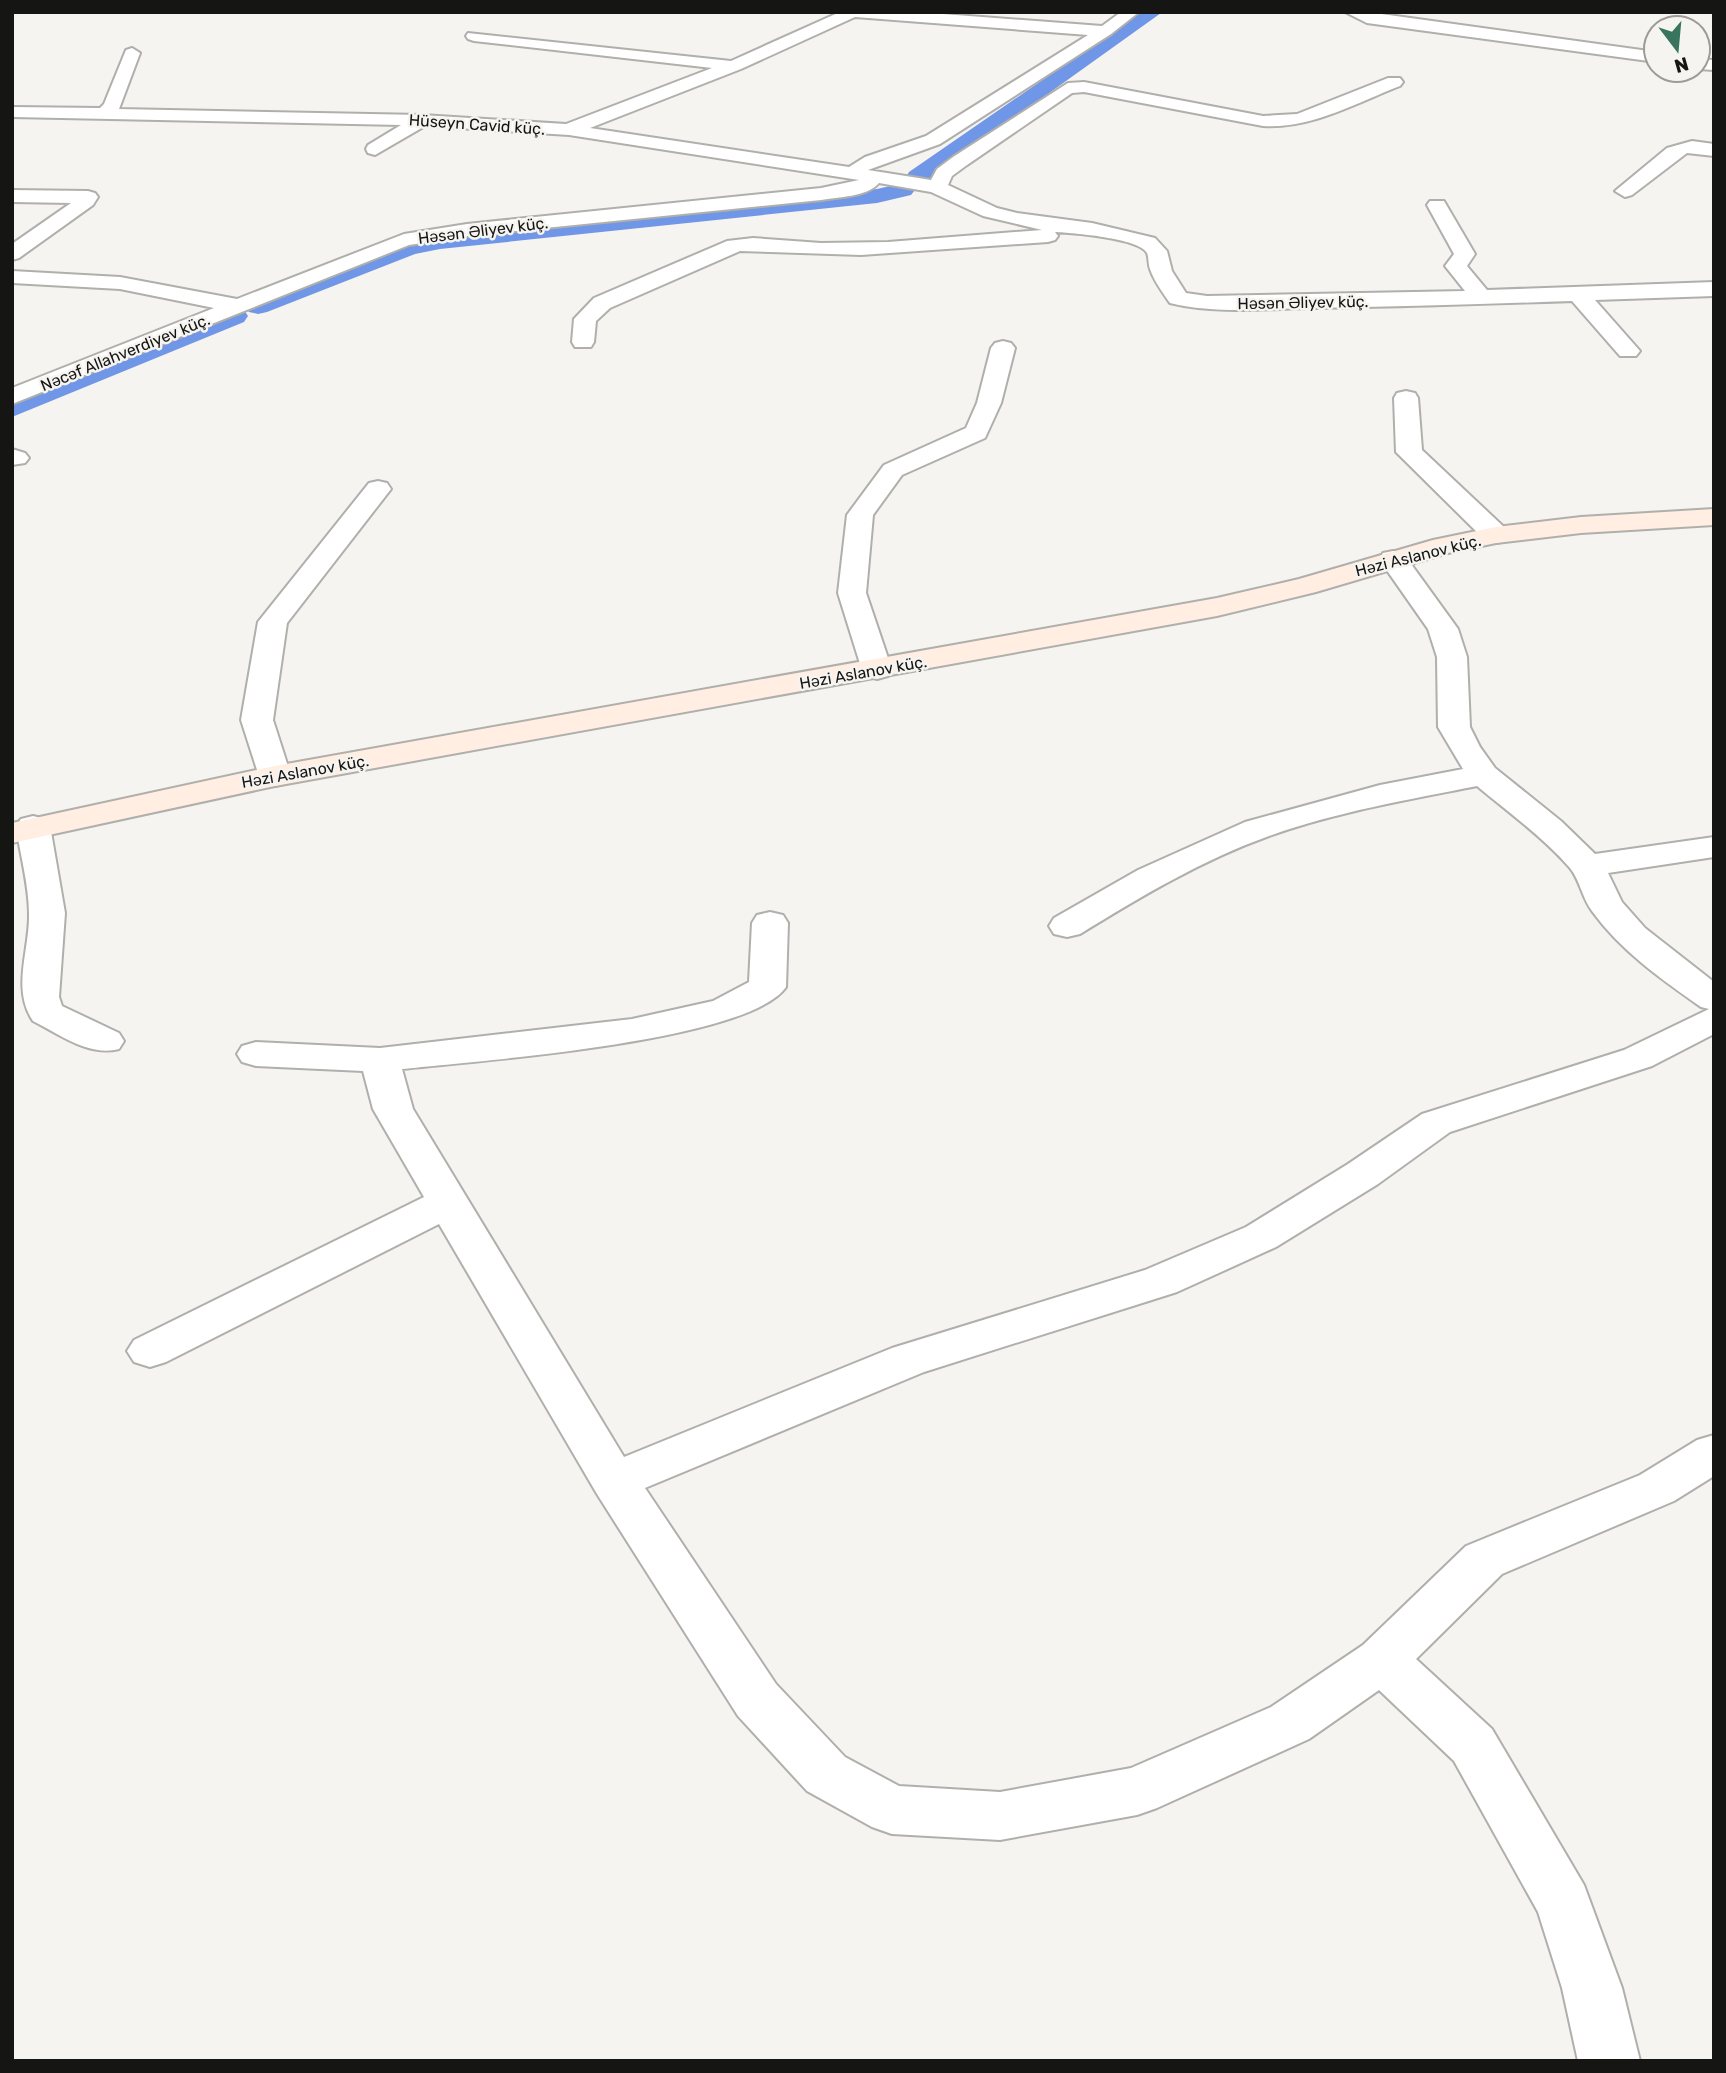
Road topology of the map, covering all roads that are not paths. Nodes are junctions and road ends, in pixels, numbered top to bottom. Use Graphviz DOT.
graph roads {
  1 [pos="851,12"];
  2 [pos="1130,12"];
  3 [pos="1353,12"];
  4 [pos="1105,31"];
  5 [pos="1470,32"];
  6 [pos="474,36"];
  7 [pos="1436,48"];
  8 [pos="132,53"];
  9 [pos="1642,55"];
  10 [pos="735,65"];
  11 [pos="1394,82"];
  12 [pos="12,112"];
  13 [pos="106,112"];
  14 [pos="422,120"];
  15 [pos="569,130"];
  16 [pos="375,149"];
  17 [pos="1714,150"];
  18 [pos="853,173"];
  19 [pos="880,177"];
  20 [pos="937,187"];
  21 [pos="1625,191"];
  22 [pos="12,196"];
  23 [pos="1437,205"];
  24 [pos="1092,229"];
  25 [pos="12,254"];
  26 [pos="12,277"];
  27 [pos="1714,289"];
  28 [pos="1579,295"];
  29 [pos="1482,298"];
  30 [pos="238,306"];
  31 [pos="583,342"];
  32 [pos="1003,348"];
  33 [pos="1628,351"];
  34 [pos="12,397"];
  35 [pos="1406,398"];
  36 [pos="378,489"];
  37 [pos="1714,517"];
  38 [pos="1496,536"];
  39 [pos="1393,559"];
  40 [pos="877,670"];
  41 [pos="1483,775"];
  42 [pos="275,776"];
  43 [pos="22,830"];
  44 [pos="1714,847"];
  45 [pos="1587,866"];
  46 [pos="770,923"];
  47 [pos="1067,926"];
  48 [pos="1714,999"];
  49 [pos="1714,1019"];
  50 [pos="105,1041"];
  51 [pos="256,1054"];
  52 [pos="380,1060"];
  53 [pos="448,1202"];
  54 [pos="149,1351"];
  55 [pos="1714,1453"];
  56 [pos="614,1481"];
  57 [pos="1382,1660"];
  58 [pos="1609,2061"];
  1 -- 4 [label="street"];
  1 -- 10 [label="street"];
  2 -- 4 [label="street"];
  3 -- 5 [label="street"];
  4 -- 18 [label="street"];
  5 -- 7 [label="street"];
  5 -- 9 [label="street"];
  6 -- 10 [label="street"];
  8 -- 13 [label="street"];
  10 -- 15 [label="street"];
  11 -- 20 [label="street"];
  12 -- 13 [label="street, Hüseyn Cavid küç."];
  13 -- 14 [label="street, Hüseyn Cavid küç."];
  14 -- 15 [label="street, Hüseyn Cavid küç."];
  14 -- 16 [label="street"];
  15 -- 18 [label="street, Hüseyn Cavid küç."];
  17 -- 21 [label="street"];
  18 -- 19 [label="street, Hüseyn Cavid küç."];
  19 -- 20 [label="street, Hüseyn Cavid küç."];
  19 -- 30 [label="street, Həsən Əliyev küç."];
  20 -- 24 [label="street, Həsən Əliyev küç."];
  22 -- 25 [label="street"];
  23 -- 29 [label="street"];
  24 -- 29 [label="street, Həsən Əliyev küç."];
  24 -- 31 [label="street"];
  26 -- 30 [label="street"];
  27 -- 28 [label="street, Həsən Əliyev küç."];
  28 -- 29 [label="street, Həsən Əliyev küç."];
  28 -- 33 [label="street"];
  30 -- 34 [label="street, Nəcəf Allahverdiyev küç."];
  32 -- 40 [label="street"];
  35 -- 38 [label="street"];
  36 -- 42 [label="street"];
  37 -- 38 [label="street, Həzi Aslanov küç."];
  38 -- 39 [label="street, Həzi Aslanov küç."];
  39 -- 40 [label="street, Həzi Aslanov küç."];
  39 -- 41 [label="street"];
  40 -- 42 [label="street, Həzi Aslanov küç."];
  41 -- 45 [label="street"];
  41 -- 47 [label="street"];
  42 -- 43 [label="street, Həzi Aslanov küç."];
  43 -- 50 [label="street"];
  44 -- 45 [label="street"];
  45 -- 48 [label="street"];
  46 -- 52 [label="street"];
  49 -- 56 [label="street"];
  51 -- 52 [label="street"];
  52 -- 53 [label="street"];
  53 -- 54 [label="street"];
  53 -- 56 [label="street"];
  55 -- 57 [label="street"];
  56 -- 57 [label="street"];
  57 -- 58 [label="street"];
}
